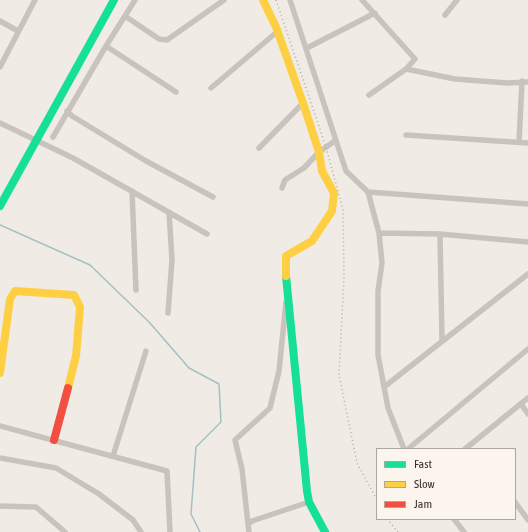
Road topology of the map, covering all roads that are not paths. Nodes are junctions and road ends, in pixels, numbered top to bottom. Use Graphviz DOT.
graph roads {
  1 [pos="35,0"];
  2 [pos="114,0"];
  3 [pos="135,0"];
  4 [pos="224,0"];
  5 [pos="263,0"];
  6 [pos="290,0"];
  7 [pos="362,0"];
  8 [pos="457,0"];
  9 [pos="375,13"];
  10 [pos="445,15"];
  11 [pos="125,16"];
  12 [pos="0,21"];
  13 [pos="18,30"];
  14 [pos="278,31"];
  15 [pos="106,46"];
  16 [pos="307,48"];
  17 [pos="0,67"];
  18 [pos="406,69"];
  19 [pos="525,82"];
  20 [pos="211,88"];
  21 [pos="176,92"];
  22 [pos="369,95"];
  23 [pos="303,104"];
  24 [pos="67,111"];
  25 [pos="0,123"];
  26 [pos="406,135"];
  27 [pos="53,137"];
  28 [pos="37,140"];
  29 [pos="336,140"];
  30 [pos="519,142"];
  31 [pos="528,143"];
  32 [pos="259,148"];
  33 [pos="319,152"];
  34 [pos="282,188"];
  35 [pos="132,191"];
  36 [pos="368,192"];
  37 [pos="212,197"];
  38 [pos="528,204"];
  39 [pos="0,206"];
  40 [pos="169,212"];
  41 [pos="379,233"];
  42 [pos="207,234"];
  43 [pos="440,234"];
  44 [pos="528,242"];
  45 [pos="528,274"];
  46 [pos="136,290"];
  47 [pos="288,292"];
  48 [pos="168,313"];
  49 [pos="442,340"];
  50 [pos="528,349"];
  51 [pos="146,351"];
  52 [pos="0,373"];
  53 [pos="384,387"];
  54 [pos="528,398"];
  55 [pos="520,404"];
  56 [pos="528,414"];
  57 [pos="0,426"];
  58 [pos="54,440"];
  59 [pos="404,448"];
  60 [pos="409,448"];
  61 [pos="469,448"];
  62 [pos="113,456"];
  63 [pos="0,458"];
  64 [pos="309,502"];
  65 [pos="516,503"];
  66 [pos="0,506"];
  67 [pos="455,520"];
  68 [pos="528,520"];
  69 [pos="248,524"];
  70 [pos="65,532"];
  71 [pos="141,532"];
  72 [pos="170,532"];
  73 [pos="249,532"];
  74 [pos="325,532"];
  75 [pos="464,532"];
  1 -- 13 [label="street"];
  2 -- 28 [label="street"];
  3 -- 11 [label="street"];
  4 -- 11 [label="street"];
  5 -- 14 [label="street"];
  6 -- 16 [label="street"];
  7 -- 9 [label="street"];
  8 -- 10 [label="street"];
  9 -- 16 [label="street"];
  9 -- 18 [label="street"];
  11 -- 15 [label="street"];
  12 -- 13 [label="street"];
  13 -- 17 [label="street"];
  14 -- 20 [label="street"];
  14 -- 23 [label="street"];
  15 -- 21 [label="street"];
  15 -- 24 [label="street"];
  16 -- 29 [label="street"];
  18 -- 19 [label="street"];
  18 -- 22 [label="street"];
  19 -- 30 [label="street"];
  23 -- 32 [label="street"];
  23 -- 33 [label="street"];
  24 -- 27 [label="street"];
  24 -- 37 [label="street"];
  25 -- 28 [label="street"];
  26 -- 30 [label="street"];
  28 -- 35 [label="street"];
  28 -- 39 [label="street"];
  29 -- 33 [label="street"];
  29 -- 36 [label="street"];
  30 -- 31 [label="street"];
  33 -- 34 [label="street"];
  33 -- 47 [label="street"];
  35 -- 40 [label="street"];
  35 -- 46 [label="street"];
  36 -- 38 [label="street"];
  36 -- 41 [label="street"];
  40 -- 42 [label="street"];
  40 -- 48 [label="street"];
  41 -- 43 [label="street"];
  41 -- 53 [label="street"];
  43 -- 44 [label="street"];
  43 -- 49 [label="street"];
  45 -- 49 [label="street"];
  47 -- 64 [label="street"];
  47 -- 69 [label="street"];
  49 -- 53 [label="street"];
  50 -- 60 [label="street"];
  51 -- 62 [label="street"];
  52 -- 58 [label="street"];
  53 -- 59 [label="street"];
  54 -- 55 [label="street"];
  55 -- 56 [label="street"];
  55 -- 61 [label="street"];
  57 -- 58 [label="street"];
  58 -- 62 [label="street"];
  62 -- 72 [label="street"];
  63 -- 71 [label="street"];
  64 -- 69 [label="street"];
  64 -- 74 [label="street"];
  65 -- 68 [label="street"];
  66 -- 70 [label="street"];
  67 -- 75 [label="street"];
  69 -- 73 [label="street"];
}
